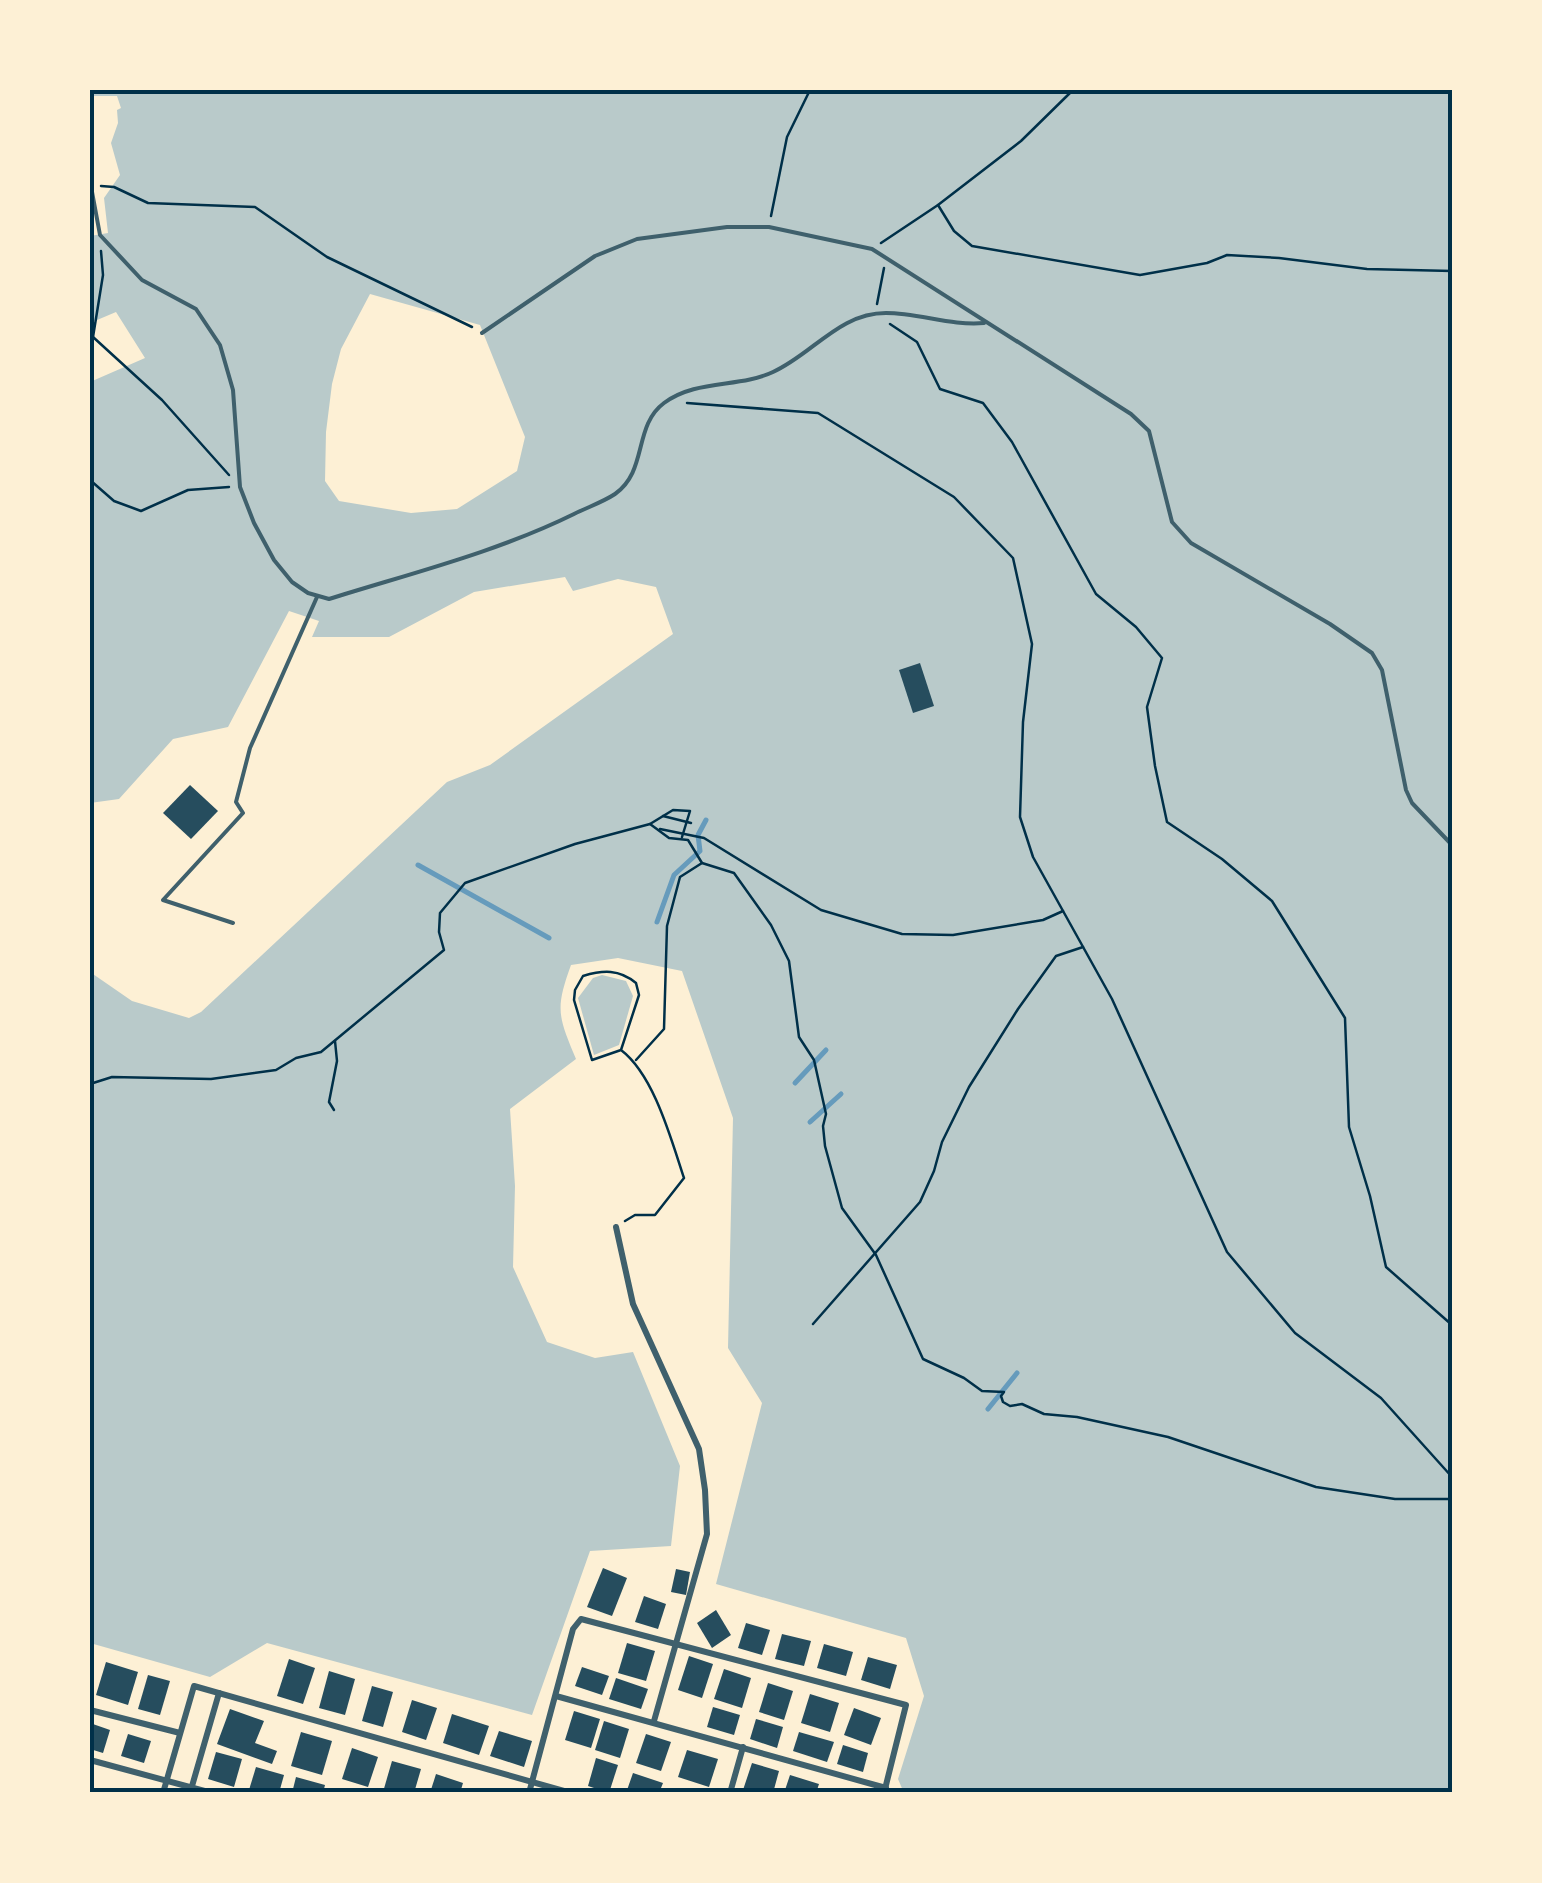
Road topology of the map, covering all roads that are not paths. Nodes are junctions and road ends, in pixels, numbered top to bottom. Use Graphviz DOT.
graph roads {
  1 [pos="90,181"];
  2 [pos="984,323"];
  3 [pos="482,332"];
  4 [pos="317,597"];
  5 [pos="1452,845"];
  6 [pos="234,923"];
  7 [pos="616,1228"];
  8 [pos="678,1643"];
  9 [pos="219,1693"];
  10 [pos="556,1696"];
  11 [pos="90,1710"];
  12 [pos="654,1721"];
  13 [pos="180,1733"];
  14 [pos="743,1747"];
  15 [pos="90,1760"];
  16 [pos="167,1781"];
  17 [pos="532,1782"];
  18 [pos="191,1790"];
  19 [pos="886,1791"];
  20 [pos="163,1793"];
  21 [pos="212,1793"];
  22 [pos="529,1793"];
  23 [pos="571,1793"];
  24 [pos="730,1793"];
  1 -- 4 [label="lane"];
  2 -- 3 [label="lane"];
  2 -- 4 [label="lane"];
  2 -- 5 [label="lane"];
  4 -- 6 [label="lane"];
  7 -- 8 [label="street"];
  8 -- 10 [label="street"];
  8 -- 12 [label="street"];
  8 -- 19 [label="street"];
  9 -- 13 [label="street"];
  9 -- 17 [label="street"];
  9 -- 18 [label="street"];
  10 -- 12 [label="street"];
  10 -- 17 [label="street"];
  11 -- 13 [label="street"];
  12 -- 14 [label="street"];
  13 -- 16 [label="street"];
  14 -- 19 [label="street"];
  14 -- 24 [label="street"];
  15 -- 16 [label="street"];
  16 -- 18 [label="street"];
  16 -- 20 [label="street"];
  17 -- 22 [label="street"];
  17 -- 23 [label="street"];
  18 -- 21 [label="street"];
}
